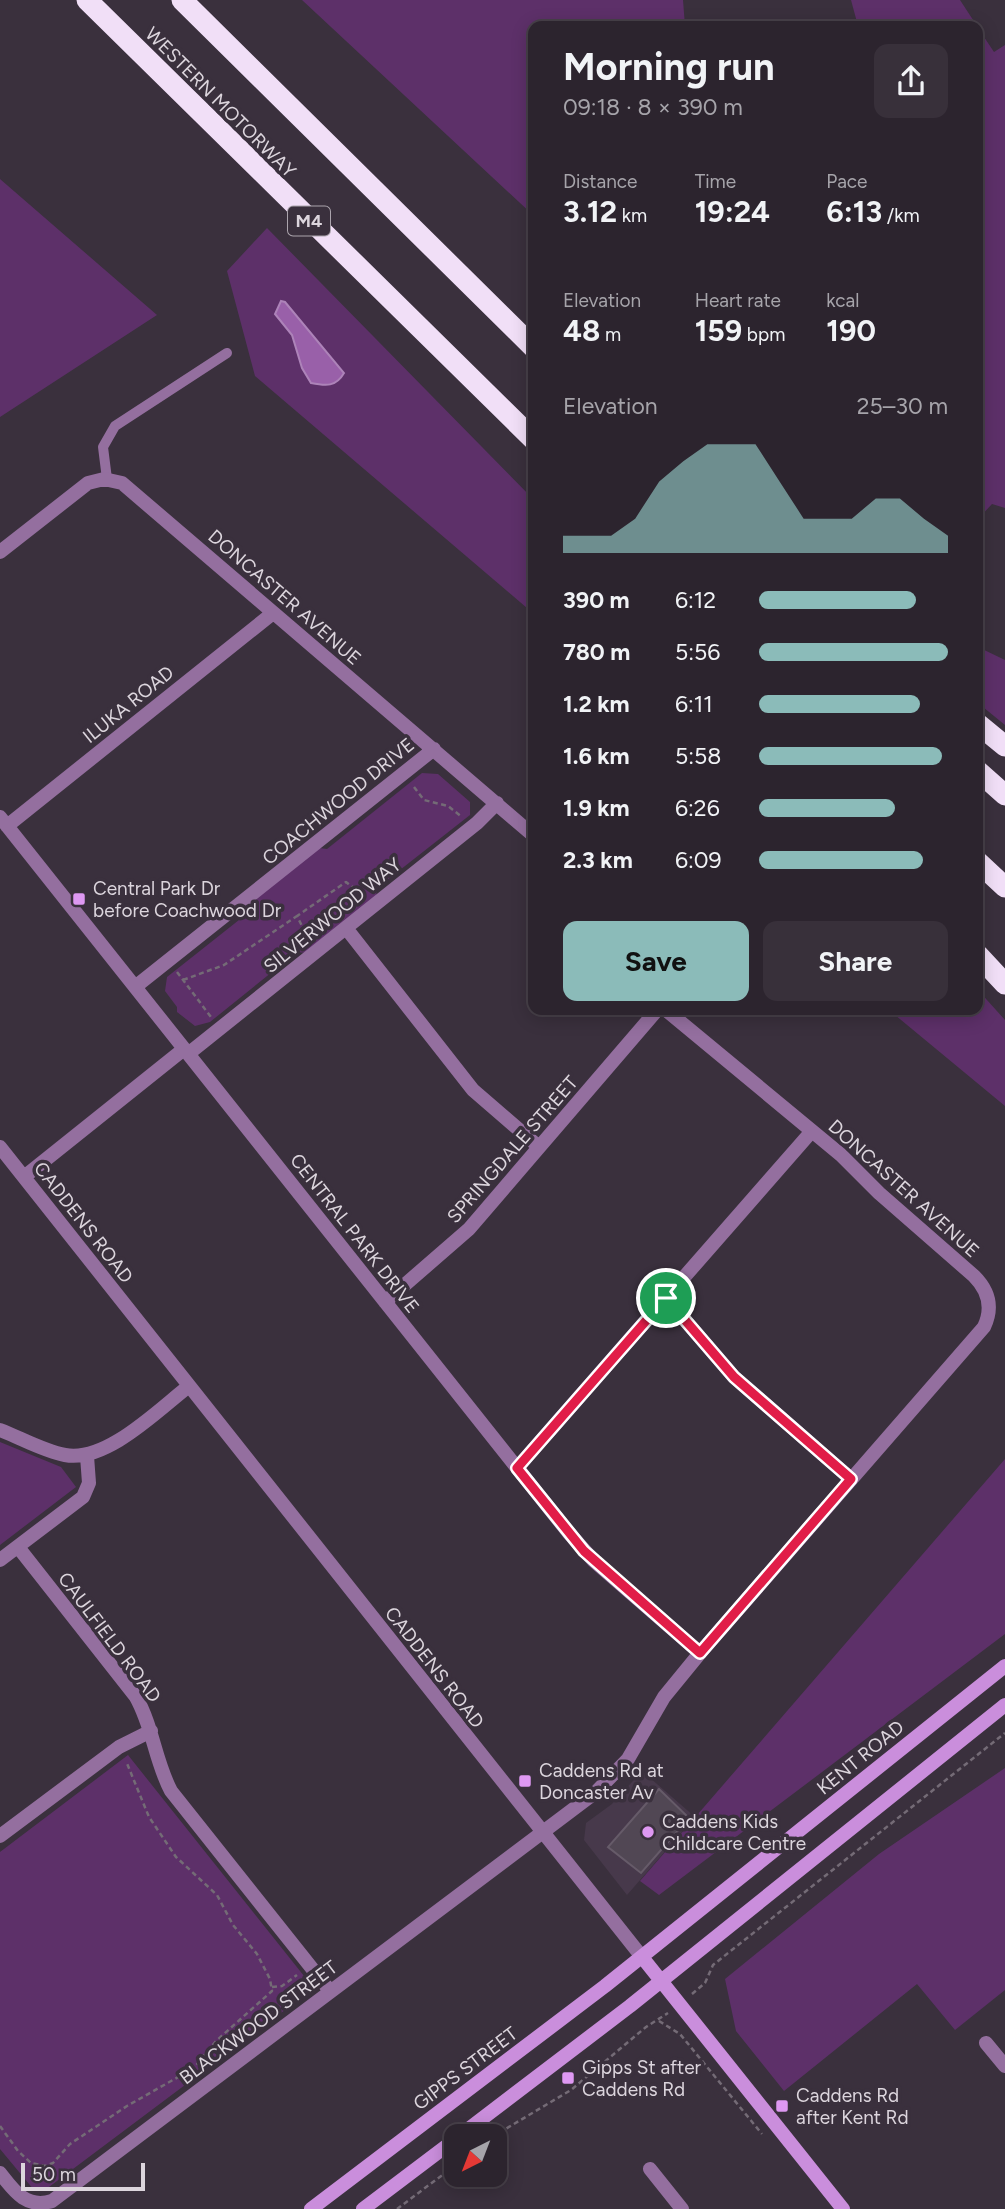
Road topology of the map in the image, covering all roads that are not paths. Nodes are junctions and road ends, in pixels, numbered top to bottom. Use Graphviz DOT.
graph roads {
  1 [pos="87,0"];
  2 [pos="182,0"];
  3 [pos="528,342"];
  4 [pos="227,353"];
  5 [pos="485,394"];
  6 [pos="528,434"];
  7 [pos="528,447"];
  8 [pos="107,479"];
  9 [pos="0,552"];
  10 [pos="273,613"];
  11 [pos="983,728"];
  12 [pos="1005,746"];
  13 [pos="434,749"];
  14 [pos="983,775"];
  15 [pos="1005,795"];
  16 [pos="496,803"];
  17 [pos="3,821"];
  18 [pos="528,831"];
  19 [pos="983,867"];
  20 [pos="1005,887"];
  21 [pos="346,929"];
  22 [pos="983,960"];
  23 [pos="1005,984"];
  24 [pos="135,988"];
  25 [pos="653,1015"];
  26 [pos="672,1015"];
  27 [pos="186,1052"];
  28 [pos="812,1131"];
  29 [pos="0,1147"];
  30 [pos="539,1147"];
  31 [pos="24,1177"];
  32 [pos="666,1298"];
  33 [pos="385,1301"];
  34 [pos="189,1386"];
  35 [pos="0,1430"];
  36 [pos="87,1456"];
  37 [pos="517,1468"];
  38 [pos="851,1479"];
  39 [pos="18,1547"];
  40 [pos="0,1560"];
  41 [pos="700,1653"];
  42 [pos="1005,1666"];
  43 [pos="1005,1705"];
  44 [pos="151,1731"];
  45 [pos="542,1833"];
  46 [pos="0,1836"];
  47 [pos="642,1956"];
  48 [pos="661,1981"];
  49 [pos="330,1991"];
  50 [pos="986,2043"];
  51 [pos="1005,2066"];
  52 [pos="475,2124"];
  53 [pos="444,2148"];
  54 [pos="650,2169"];
  55 [pos="0,2173"];
  56 [pos="29,2207"];
  57 [pos="311,2209"];
  58 [pos="363,2209"];
  59 [pos="682,2209"];
  60 [pos="843,2209"];
  1 -- 5 [label="highway, WESTERN MOTORWAY / M4"];
  2 -- 3 [label="highway"];
  4 -- 8 [label="lane"];
  5 -- 6 [label="highway, WESTERN MOTORWAY / M4"];
  5 -- 7 [label="highway"];
  8 -- 9 [label="street"];
  8 -- 10 [label="street, DONCASTER AVENUE"];
  10 -- 13 [label="street, DONCASTER AVENUE"];
  10 -- 17 [label="street, ILUKA ROAD"];
  11 -- 12 [label="highway"];
  13 -- 16 [label="street, DONCASTER AVENUE"];
  13 -- 24 [label="street, COACHWOOD DRIVE"];
  14 -- 15 [label="highway"];
  16 -- 18 [label="street, DONCASTER AVENUE"];
  16 -- 21 [label="street, SILVERWOOD WAY"];
  17 -- 24 [label="street, CENTRAL PARK DRIVE"];
  19 -- 20 [label="highway"];
  21 -- 27 [label="street, SILVERWOOD WAY"];
  21 -- 30 [label="street"];
  22 -- 23 [label="highway"];
  24 -- 27 [label="street, CENTRAL PARK DRIVE"];
  25 -- 30 [label="street, SPRINGDALE STREET"];
  26 -- 28 [label="street, DONCASTER AVENUE"];
  27 -- 31 [label="street, SILVERWOOD WAY"];
  27 -- 33 [label="street, CENTRAL PARK DRIVE"];
  28 -- 32 [label="street"];
  28 -- 38 [label="street, DONCASTER AVENUE"];
  29 -- 31 [label="street, CADDENS ROAD"];
  30 -- 33 [label="street, SPRINGDALE STREET"];
  31 -- 34 [label="street, CADDENS ROAD"];
  32 -- 37 [label="street"];
  32 -- 38 [label="street"];
  33 -- 37 [label="street, CENTRAL PARK DRIVE"];
  34 -- 36 [label="street"];
  34 -- 45 [label="street, CADDENS ROAD"];
  35 -- 36 [label="street"];
  36 -- 39 [label="street"];
  37 -- 41 [label="street, CENTRAL PARK DRIVE"];
  38 -- 41 [label="street, DONCASTER AVENUE"];
  39 -- 40 [label="street"];
  39 -- 44 [label="street, CAULFIELD ROAD"];
  41 -- 45 [label="street, DONCASTER AVENUE"];
  42 -- 47 [label="main road, KENT ROAD"];
  43 -- 48 [label="main road"];
  44 -- 46 [label="street"];
  44 -- 49 [label="street, CAULFIELD ROAD"];
  45 -- 47 [label="street, CADDENS ROAD"];
  45 -- 49 [label="street, BLACKWOOD STREET"];
  47 -- 48 [label="main road, CADDENS ROAD"];
  47 -- 57 [label="main road, GIPPS STREET"];
  48 -- 52 [label="main road"];
  48 -- 60 [label="main road, CADDENS ROAD"];
  49 -- 56 [label="street, BLACKWOOD STREET"];
  50 -- 51 [label="street"];
  53 -- 58 [label="main road"];
  54 -- 59 [label="street"];
  55 -- 56 [label="street, BLACKWOOD STREET"];
}
